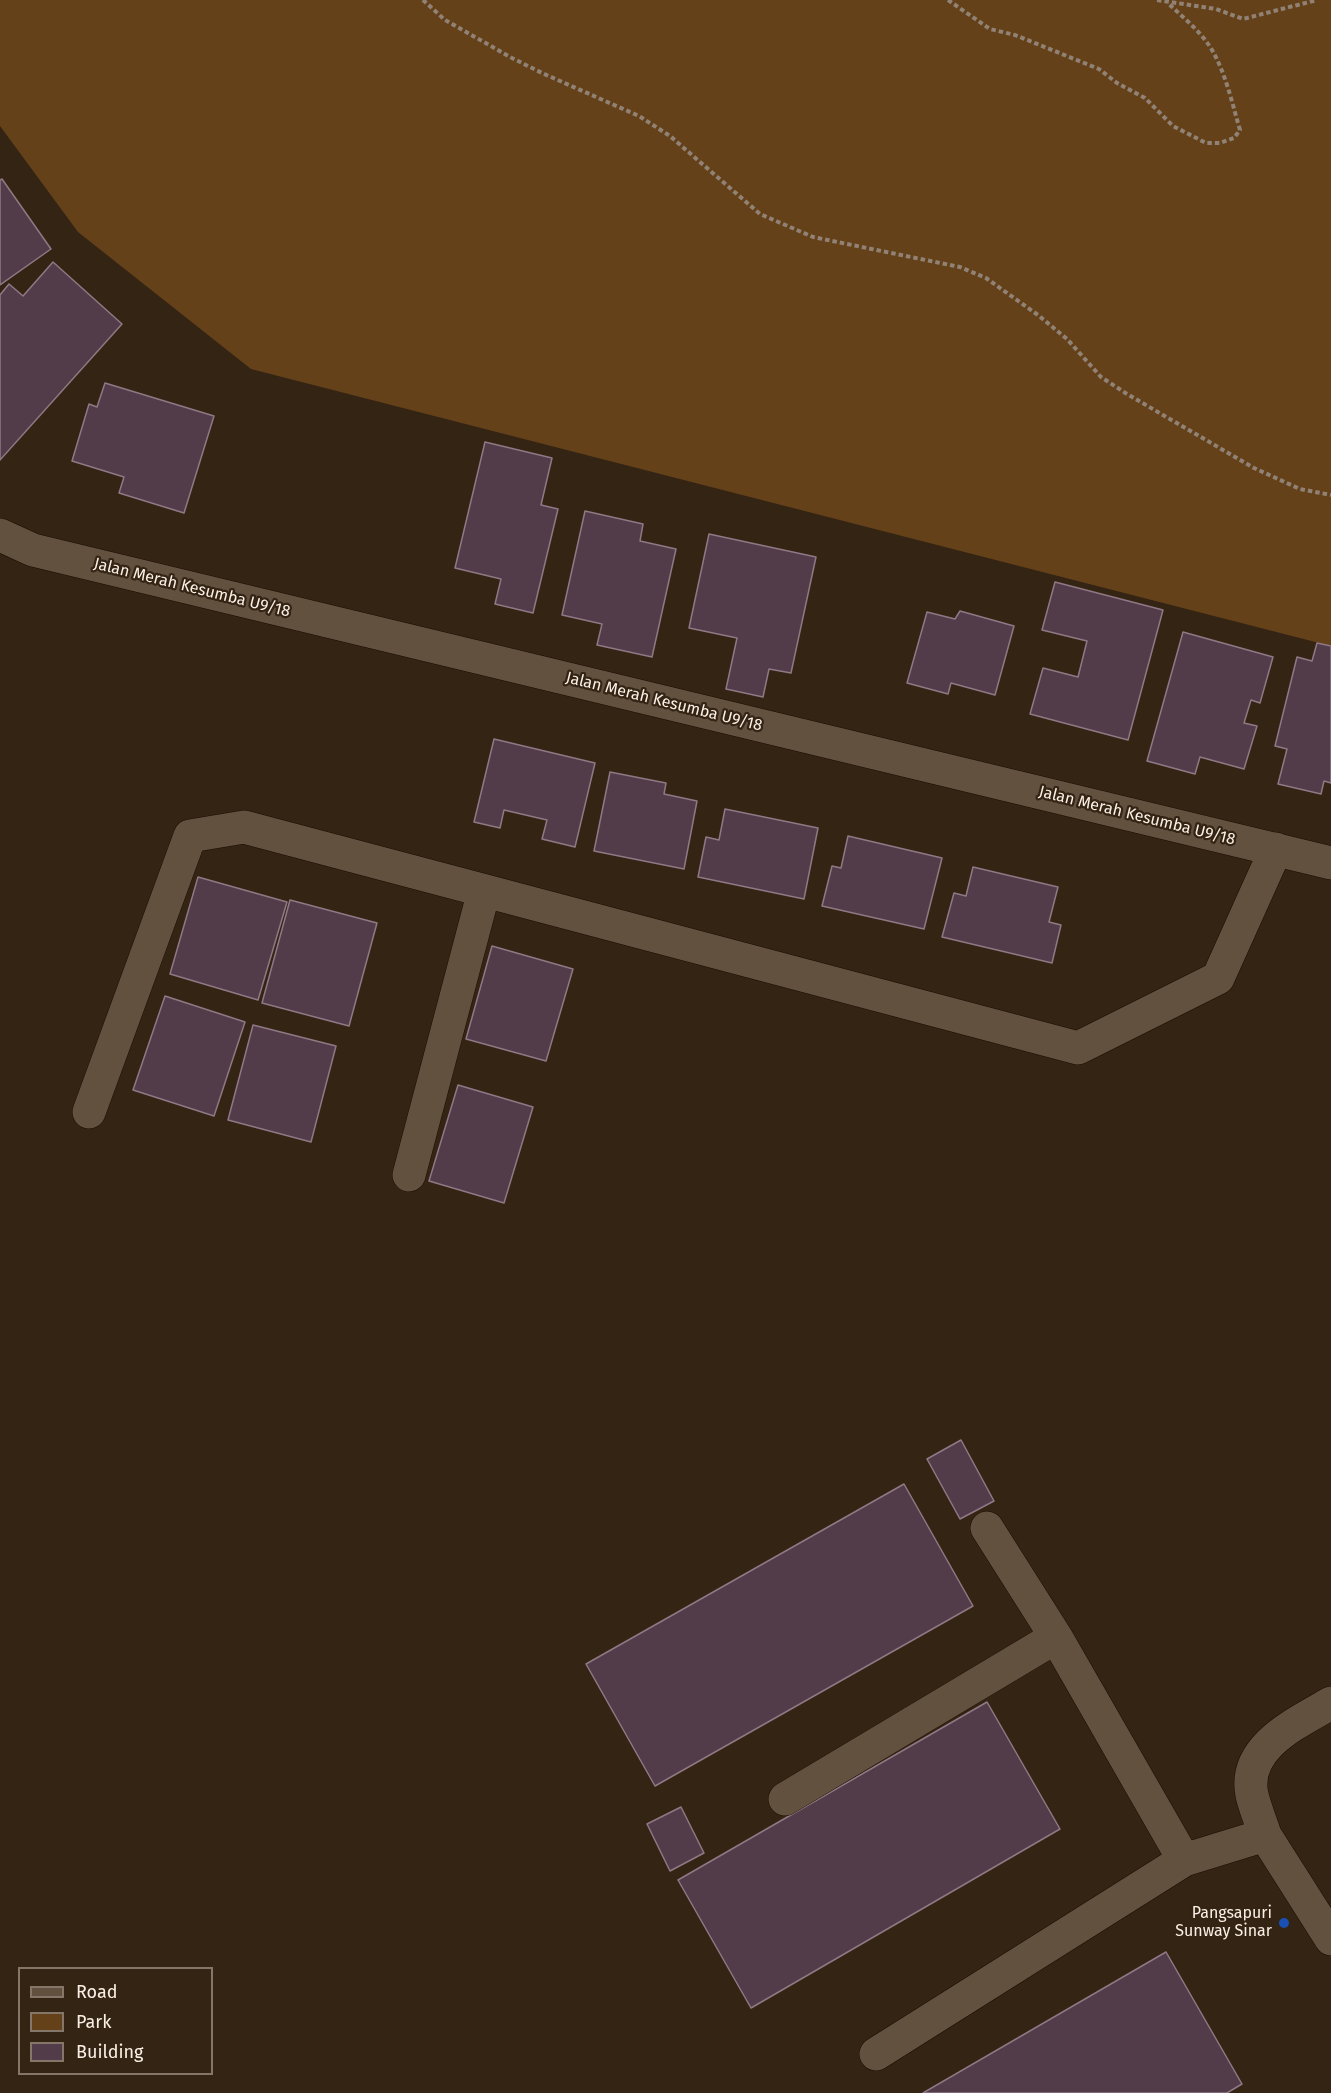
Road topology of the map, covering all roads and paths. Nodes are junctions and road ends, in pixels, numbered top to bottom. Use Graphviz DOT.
graph roads {
  1 [pos="423,0"];
  2 [pos="948,0"];
  3 [pos="1157,0"];
  4 [pos="1317,0"];
  5 [pos="1167,2"];
  6 [pos="1331,495"];
  7 [pos="0,536"];
  8 [pos="1276,849"];
  9 [pos="1331,863"];
  10 [pos="484,891"];
  11 [pos="89,1112"];
  12 [pos="409,1175"];
  13 [pos="987,1528"];
  14 [pos="1056,1637"];
  15 [pos="1331,1703"];
  16 [pos="784,1799"];
  17 [pos="1265,1835"];
  18 [pos="1184,1860"];
  19 [pos="1331,1939"];
  20 [pos="876,2054"];
  1 -- 6 [label="path"];
  2 -- 5 [label="path"];
  3 -- 5 [label="path"];
  4 -- 5 [label="path"];
  7 -- 8 [label="street, Jalan Merah Kesumba U9/18"];
  8 -- 9 [label="street, Jalan Merah Kesumba U9/18"];
  8 -- 10 [label="street"];
  10 -- 11 [label="street"];
  10 -- 12 [label="street"];
  13 -- 14 [label="street"];
  14 -- 16 [label="street"];
  14 -- 18 [label="street"];
  15 -- 17 [label="street"];
  17 -- 18 [label="street"];
  17 -- 19 [label="street"];
  18 -- 20 [label="street"];
}
